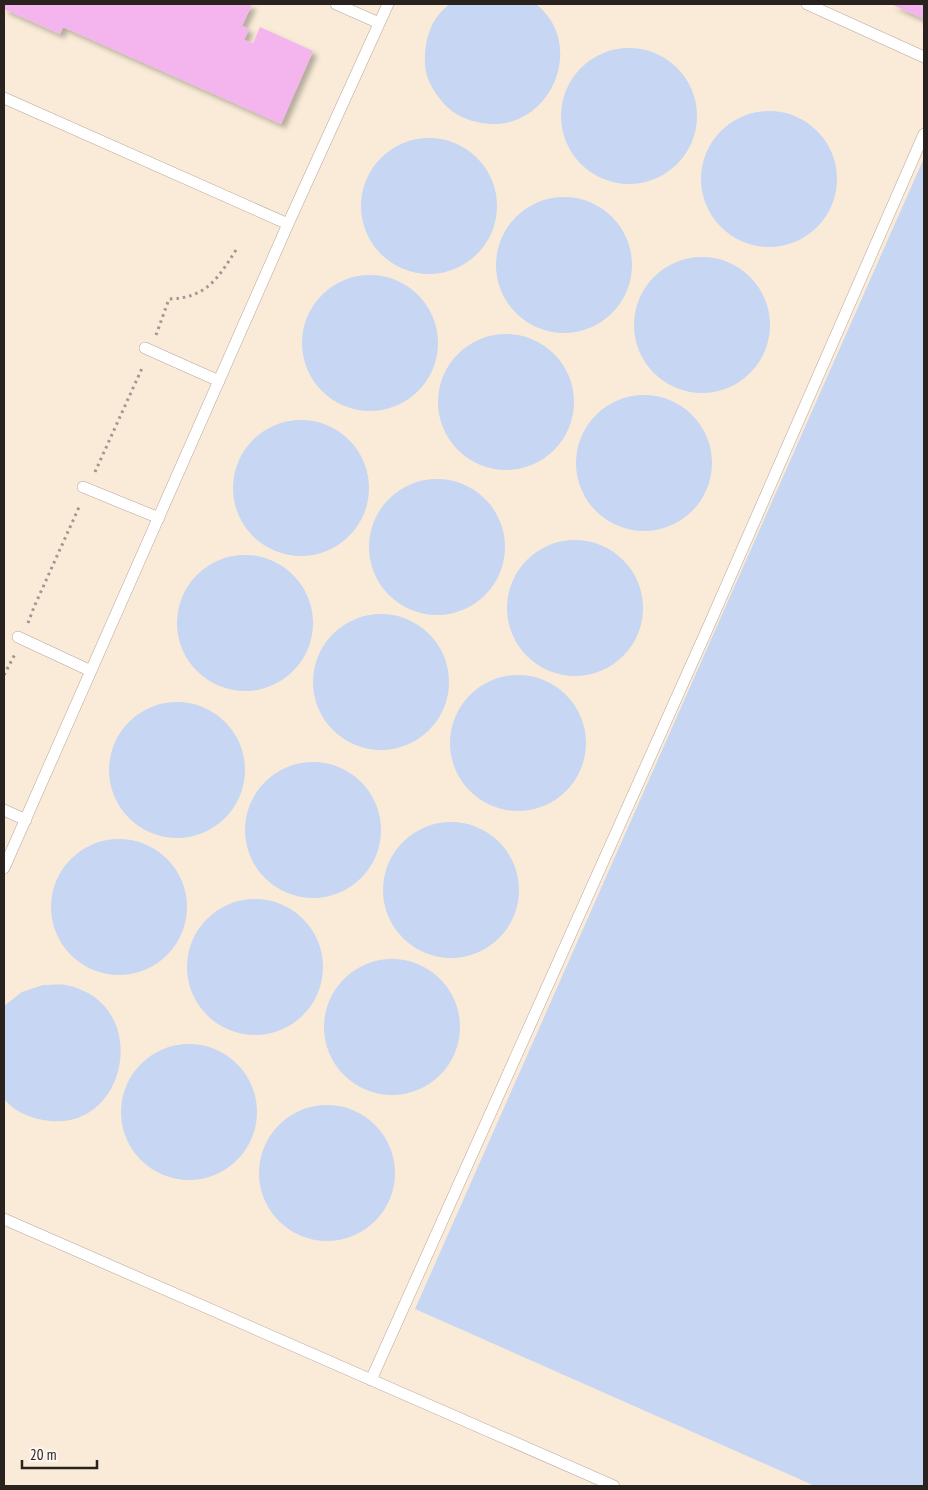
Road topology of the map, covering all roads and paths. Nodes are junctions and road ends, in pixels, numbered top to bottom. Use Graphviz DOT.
graph roads {
  1 [pos="336,4"];
  2 [pos="388,4"];
  3 [pos="807,4"];
  4 [pos="379,23"];
  5 [pos="924,57"];
  6 [pos="4,98"];
  7 [pos="924,134"];
  8 [pos="288,224"];
  9 [pos="236,250"];
  10 [pos="157,334"];
  11 [pos="145,348"];
  12 [pos="143,366"];
  13 [pos="219,381"];
  14 [pos="95,473"];
  15 [pos="83,487"];
  16 [pos="81,504"];
  17 [pos="159,518"];
  18 [pos="29,622"];
  19 [pos="18,637"];
  20 [pos="14,656"];
  21 [pos="91,671"];
  22 [pos="4,675"];
  23 [pos="4,810"];
  24 [pos="26,820"];
  25 [pos="4,868"];
  26 [pos="4,1219"];
  27 [pos="371,1380"];
  28 [pos="614,1486"];
  1 -- 4 [label="lane"];
  2 -- 4 [label="lane"];
  3 -- 5 [label="lane"];
  4 -- 8 [label="lane"];
  6 -- 8 [label="lane"];
  7 -- 27 [label="lane"];
  8 -- 13 [label="lane"];
  9 -- 10 [label="path"];
  11 -- 13 [label="lane"];
  12 -- 14 [label="path"];
  13 -- 17 [label="lane"];
  15 -- 17 [label="lane"];
  16 -- 18 [label="path"];
  17 -- 21 [label="lane"];
  19 -- 21 [label="lane"];
  20 -- 22 [label="path"];
  21 -- 24 [label="lane"];
  23 -- 24 [label="lane"];
  24 -- 25 [label="lane"];
  26 -- 27 [label="lane"];
  27 -- 28 [label="lane"];
}
